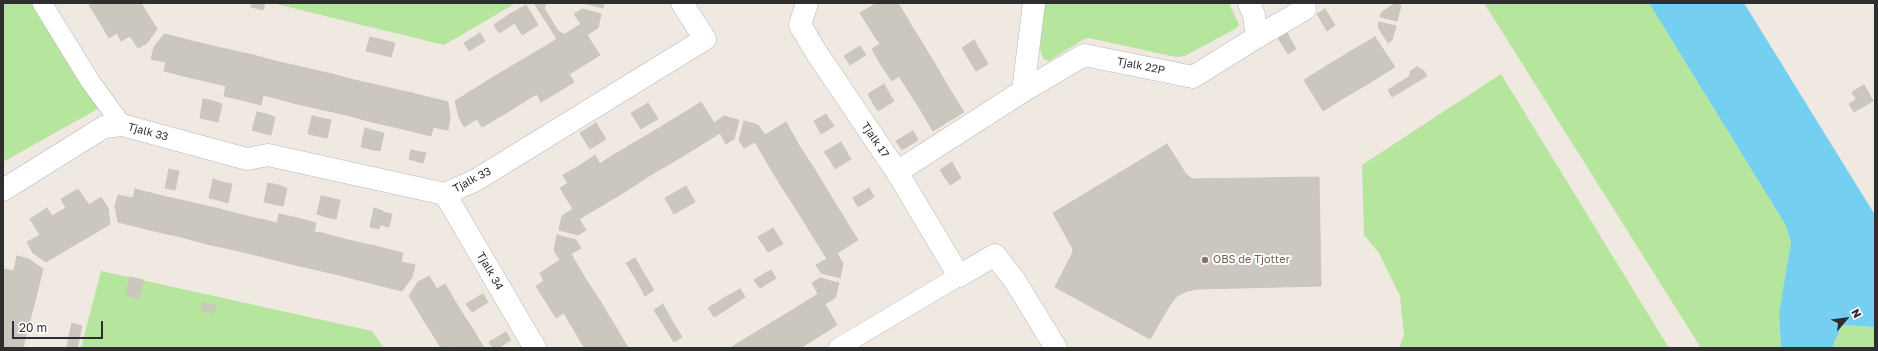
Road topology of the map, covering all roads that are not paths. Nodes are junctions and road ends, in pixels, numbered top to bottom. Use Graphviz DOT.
graph roads {
  1 [pos="42,3"];
  2 [pos="682,3"];
  3 [pos="807,3"];
  4 [pos="1034,3"];
  5 [pos="1248,3"];
  6 [pos="1303,3"];
  7 [pos="1257,37"];
  8 [pos="1022,91"];
  9 [pos="122,125"];
  10 [pos="896,172"];
  11 [pos="3,190"];
  12 [pos="445,194"];
  13 [pos="959,276"];
  14 [pos="535,348"];
  15 [pos="838,348"];
  16 [pos="1056,348"];
  1 -- 9 [label="street, Tjalk 33"];
  2 -- 12 [label="street, Tjalk 33"];
  3 -- 10 [label="street, Tjalk 17"];
  4 -- 8 [label="street"];
  5 -- 7 [label="street"];
  6 -- 7 [label="street, Tjalk 22P"];
  7 -- 8 [label="street, Tjalk 22P"];
  8 -- 10 [label="street, Tjalk 22P"];
  9 -- 11 [label="street, Tjalk 33"];
  9 -- 12 [label="street, Tjalk 33"];
  10 -- 13 [label="street, Tjalk 17"];
  12 -- 14 [label="street, Tjalk 34"];
  13 -- 15 [label="street"];
  13 -- 16 [label="street"];
}
